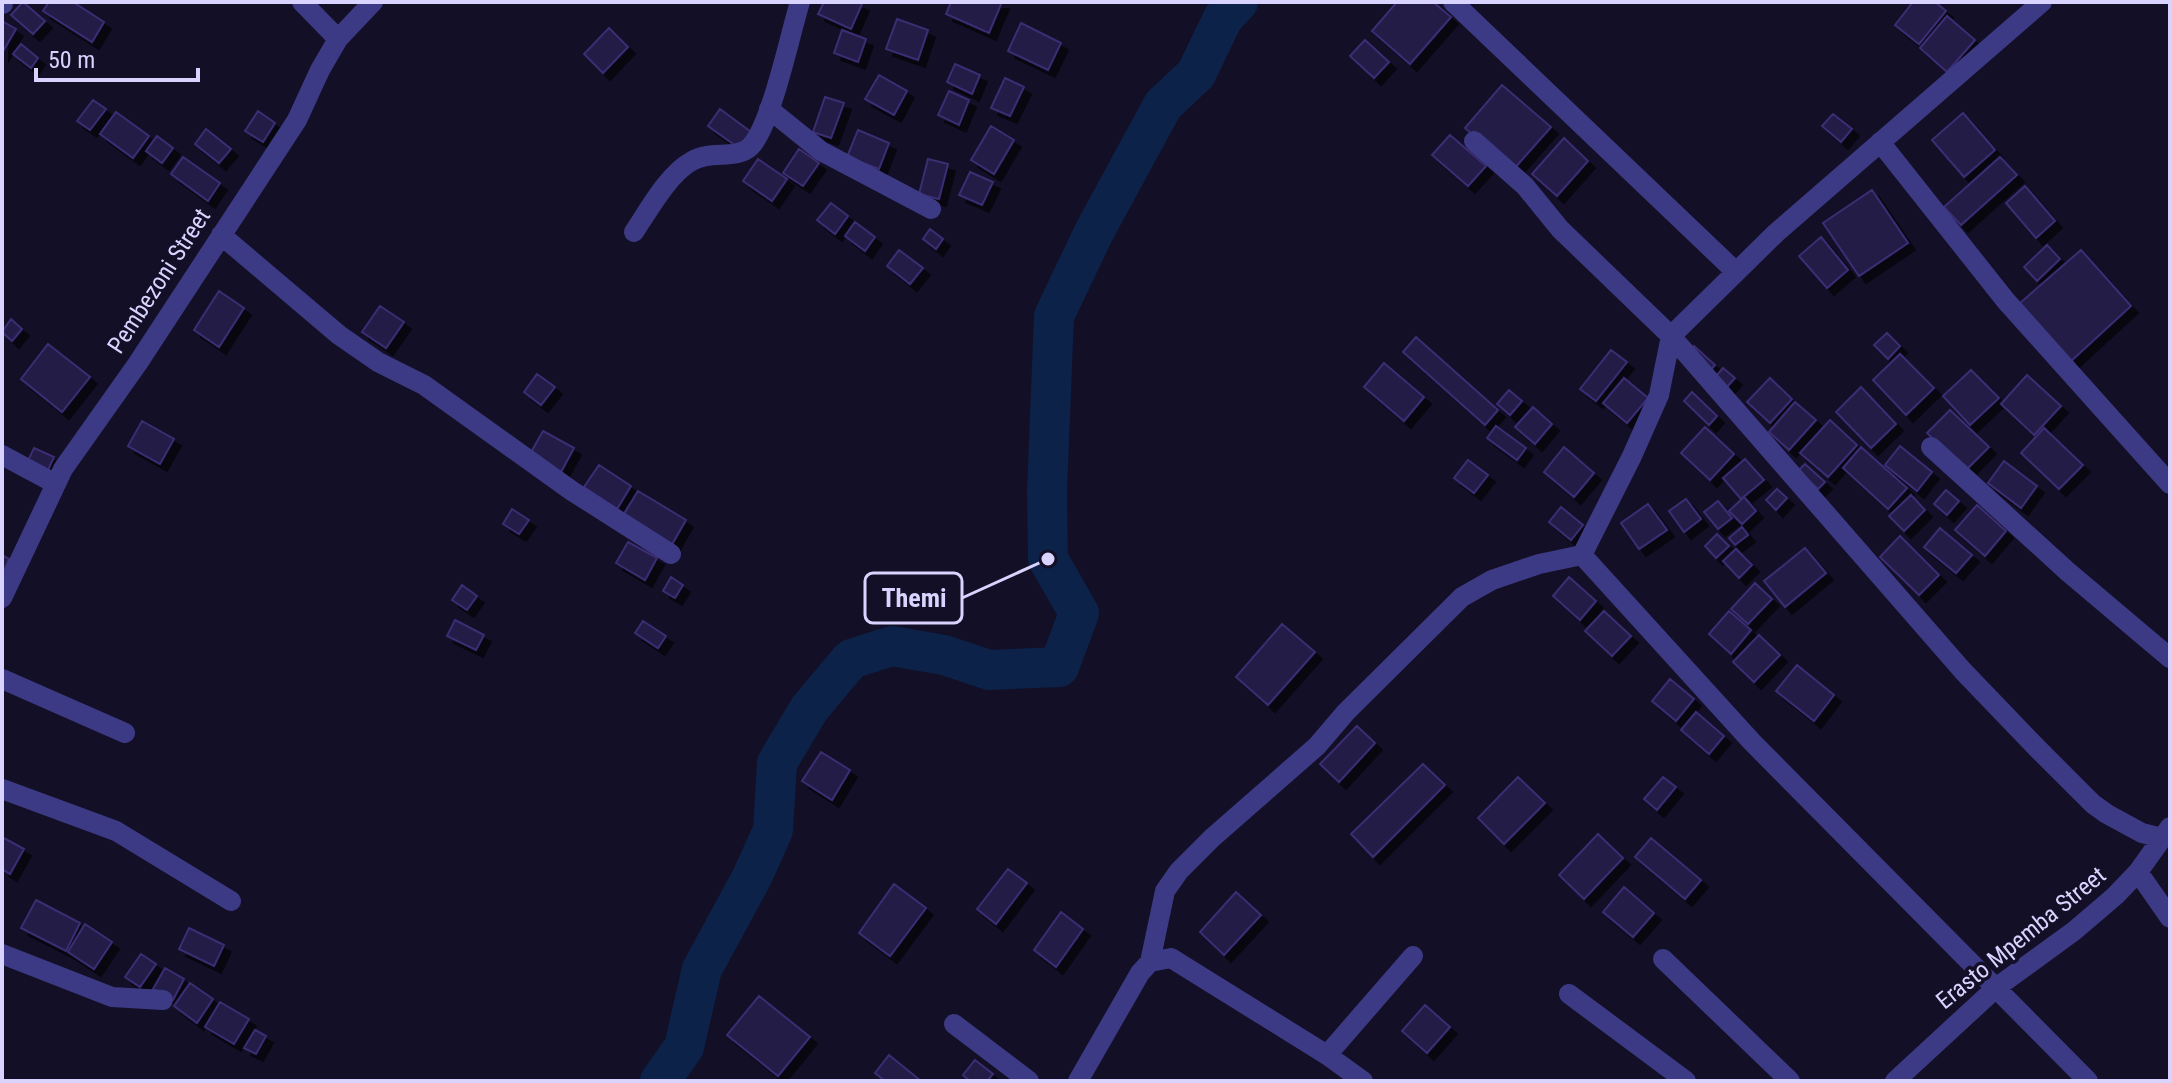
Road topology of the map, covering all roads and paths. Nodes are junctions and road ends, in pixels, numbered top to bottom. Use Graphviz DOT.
graph roads {
  1 [pos="302,2"];
  2 [pos="373,2"];
  3 [pos="800,2"];
  4 [pos="1453,2"];
  5 [pos="2042,2"];
  6 [pos="338,39"];
  7 [pos="769,109"];
  8 [pos="1474,141"];
  9 [pos="1880,142"];
  10 [pos="931,209"];
  11 [pos="634,232"];
  12 [pos="221,235"];
  13 [pos="1736,272"];
  14 [pos="1671,336"];
  15 [pos="1931,447"];
  16 [pos="2,455"];
  17 [pos="56,484"];
  18 [pos="2170,484"];
  19 [pos="671,554"];
  20 [pos="1582,555"];
  21 [pos="2,598"];
  22 [pos="2170,658"];
  23 [pos="2,679"];
  24 [pos="125,733"];
  25 [pos="2,789"];
  26 [pos="2166,832"];
  27 [pos="2138,872"];
  28 [pos="231,901"];
  29 [pos="2170,918"];
  30 [pos="2,954"];
  31 [pos="1413,956"];
  32 [pos="1663,959"];
  33 [pos="1150,962"];
  34 [pos="1997,987"];
  35 [pos="1569,994"];
  36 [pos="163,1000"];
  37 [pos="954,1024"];
  38 [pos="1327,1055"];
  39 [pos="1029,1081"];
  40 [pos="1078,1081"];
  41 [pos="1363,1081"];
  42 [pos="1686,1081"];
  43 [pos="1790,1081"];
  44 [pos="1895,1081"];
  45 [pos="2088,1081"];
  1 -- 6 [label="street"];
  2 -- 6 [label="street, Pembezoni Street"];
  3 -- 7 [label="street"];
  4 -- 13 [label="street"];
  5 -- 9 [label="street"];
  6 -- 12 [label="street, Pembezoni Street"];
  7 -- 10 [label="street"];
  7 -- 11 [label="street"];
  8 -- 14 [label="street"];
  9 -- 13 [label="street"];
  9 -- 18 [label="street"];
  12 -- 17 [label="street, Pembezoni Street"];
  12 -- 19 [label="street"];
  13 -- 14 [label="street"];
  14 -- 20 [label="street"];
  14 -- 26 [label="street"];
  15 -- 22 [label="street"];
  16 -- 17 [label="street"];
  17 -- 21 [label="street, Pembezoni Street"];
  20 -- 33 [label="street"];
  20 -- 34 [label="street"];
  23 -- 24 [label="street"];
  25 -- 28 [label="street"];
  26 -- 27 [label="street, Erasto Mpemba Street"];
  27 -- 29 [label="street"];
  27 -- 34 [label="street, Erasto Mpemba Street"];
  30 -- 36 [label="street"];
  31 -- 38 [label="street"];
  32 -- 43 [label="street"];
  33 -- 38 [label="street"];
  33 -- 40 [label="street"];
  34 -- 44 [label="street, Erasto Mpemba Street"];
  34 -- 45 [label="street"];
  35 -- 42 [label="street"];
  37 -- 39 [label="street"];
  38 -- 41 [label="street"];
}
